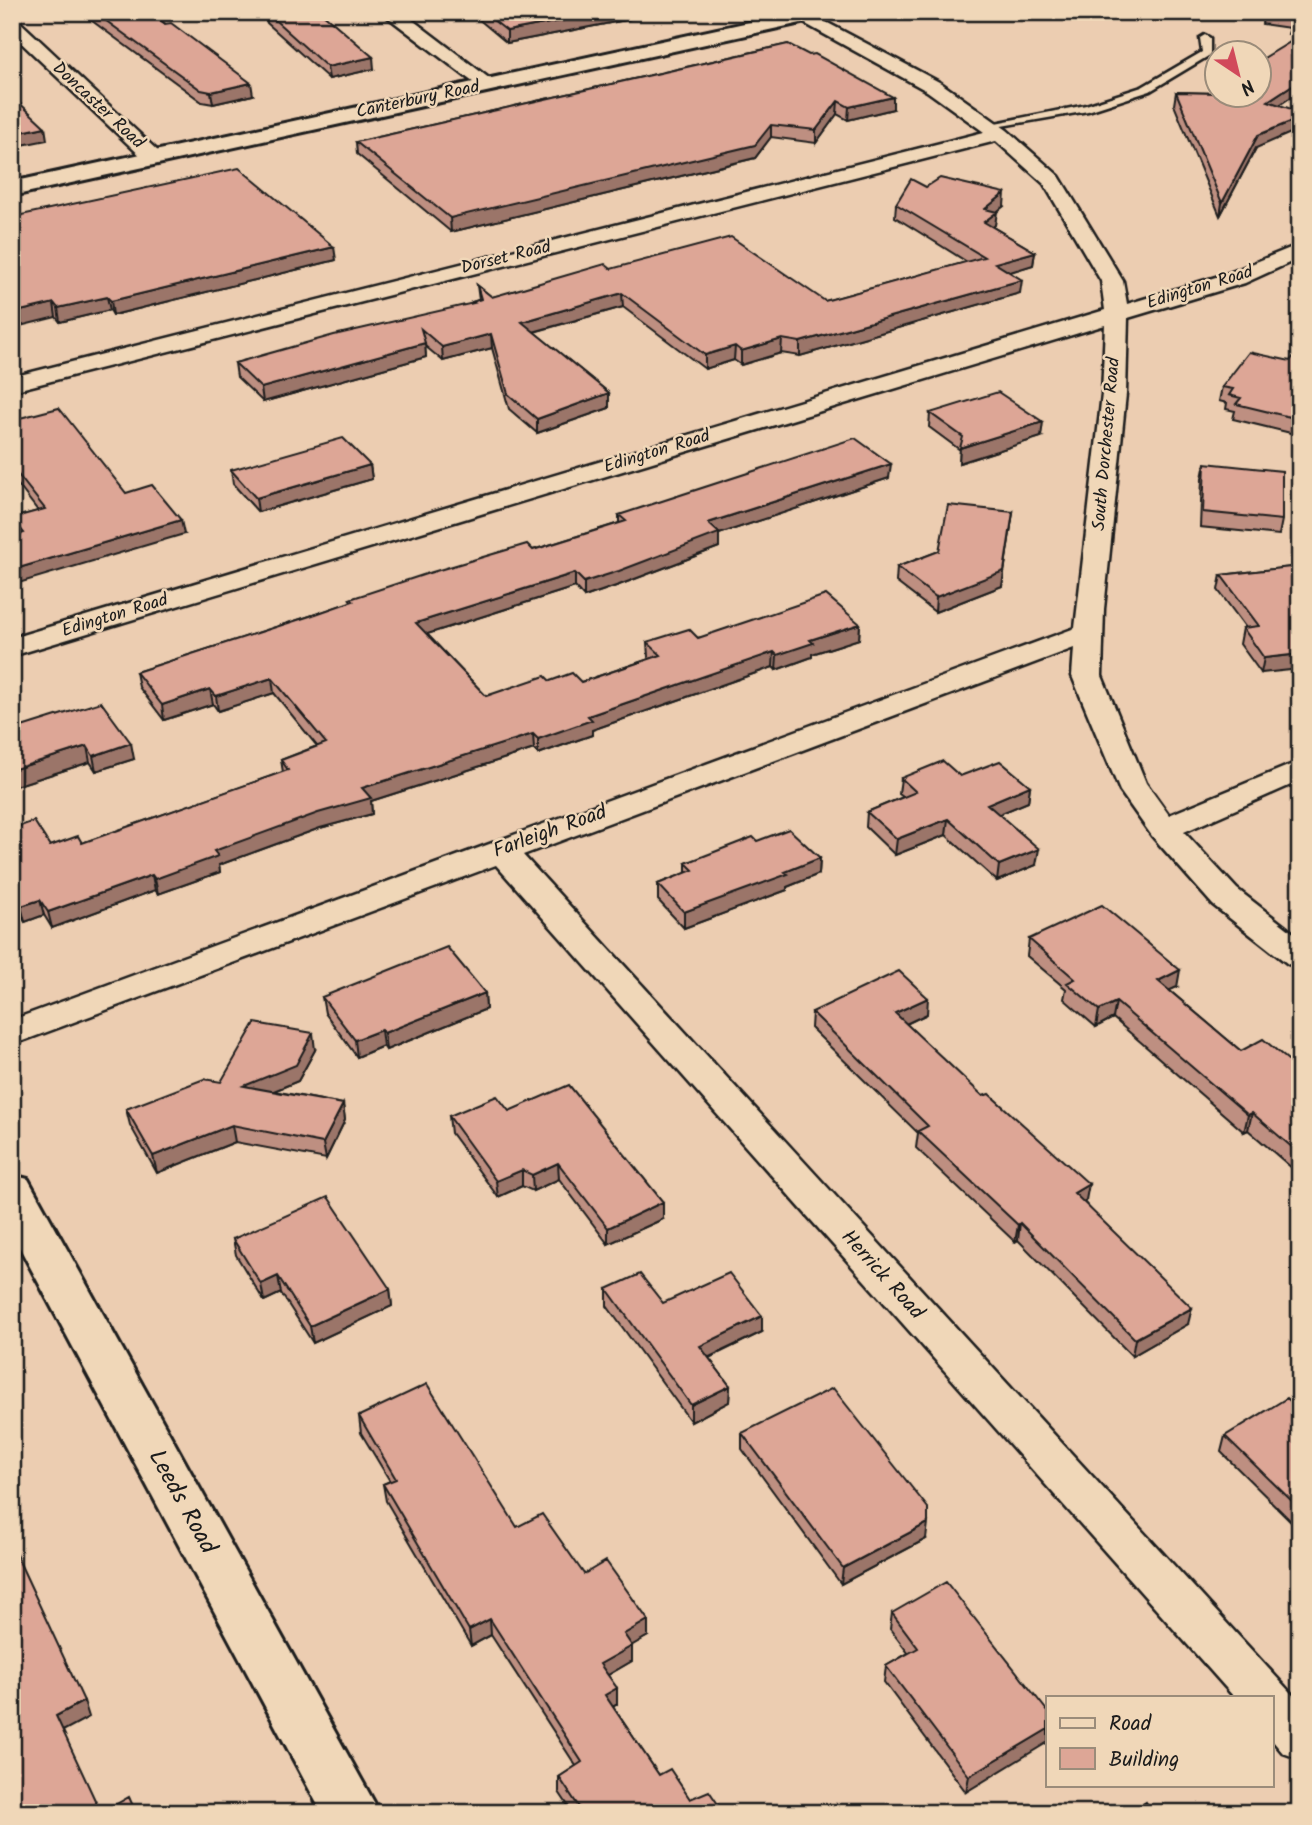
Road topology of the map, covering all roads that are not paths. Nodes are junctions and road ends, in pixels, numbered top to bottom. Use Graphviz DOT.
graph roads {
  1 [pos="390,12"];
  2 [pos="806,14"];
  3 [pos="12,24"];
  4 [pos="1204,55"];
  5 [pos="489,85"];
  6 [pos="995,130"];
  7 [pos="154,158"];
  8 [pos="12,189"];
  9 [pos="1300,250"];
  10 [pos="1117,313"];
  11 [pos="12,384"];
  12 [pos="1088,633"];
  13 [pos="12,647"];
  14 [pos="1300,770"];
  15 [pos="1163,829"];
  16 [pos="501,850"];
  17 [pos="1300,956"];
  18 [pos="12,1033"];
  19 [pos="12,1191"];
  20 [pos="1263,1696"];
  21 [pos="1274,1708"];
  22 [pos="1300,1737"];
  23 [pos="352,1813"];
  1 -- 5 [label="street"];
  2 -- 5 [label="street, Canterbury Road"];
  2 -- 6 [label="street, South Dorchester Road"];
  3 -- 7 [label="street, Doncaster Road"];
  4 -- 6 [label="lane"];
  5 -- 7 [label="street, Canterbury Road"];
  6 -- 10 [label="street, South Dorchester Road"];
  6 -- 11 [label="street, Dorset Road"];
  7 -- 8 [label="street, Canterbury Road"];
  9 -- 10 [label="street, Edington Road"];
  10 -- 12 [label="street, South Dorchester Road"];
  10 -- 13 [label="street, Edington Road"];
  12 -- 15 [label="street, South Dorchester Road"];
  12 -- 16 [label="street, Farleigh Road"];
  14 -- 15 [label="street"];
  15 -- 17 [label="street, South Dorchester Road"];
  16 -- 18 [label="street, Farleigh Road"];
  16 -- 20 [label="street, Herrick Road"];
  19 -- 23 [label="street, Leeds Road"];
  21 -- 22 [label="street"];
}
